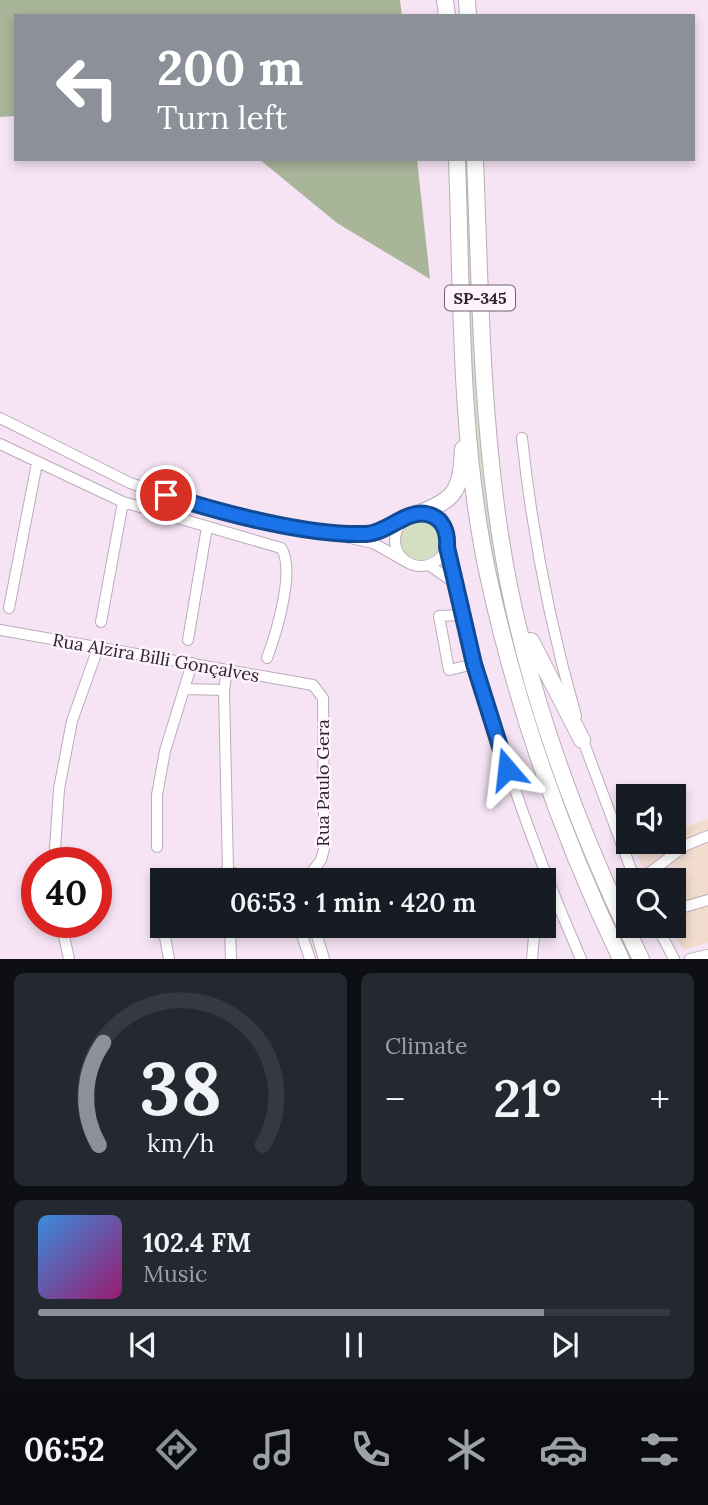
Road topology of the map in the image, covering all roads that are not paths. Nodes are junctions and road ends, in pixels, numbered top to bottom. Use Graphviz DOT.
graph roads {
  1 [pos="457,161"];
  2 [pos="475,161"];
  3 [pos="467,390"];
  4 [pos="0,418"];
  5 [pos="522,438"];
  6 [pos="0,444"];
  7 [pos="37,463"];
  8 [pos="123,502"];
  9 [pos="417,514"];
  10 [pos="401,522"];
  11 [pos="206,527"];
  12 [pos="341,535"];
  13 [pos="447,547"];
  14 [pos="405,561"];
  15 [pos="429,565"];
  16 [pos="456,584"];
  17 [pos="510,590"];
  18 [pos="9,608"];
  19 [pos="463,615"];
  20 [pos="101,621"];
  21 [pos="1,632"];
  22 [pos="188,640"];
  23 [pos="98,648"];
  24 [pos="267,658"];
  25 [pos="192,663"];
  26 [pos="474,664"];
  27 [pos="227,670"];
  28 [pos="313,685"];
  29 [pos="186,689"];
  30 [pos="224,690"];
  31 [pos="582,740"];
  32 [pos="708,836"];
  33 [pos="55,847"];
  34 [pos="157,848"];
  35 [pos="234,868"];
  36 [pos="315,868"];
  37 [pos="633,868"];
  38 [pos="655,868"];
  39 [pos="708,900"];
  40 [pos="557,905"];
  41 [pos="686,906"];
  42 [pos="64,938"];
  43 [pos="165,938"];
  44 [pos="230,938"];
  45 [pos="303,938"];
  46 [pos="318,938"];
  47 [pos="534,938"];
  48 [pos="663,938"];
  49 [pos="708,955"];
  50 [pos="69,959"];
  51 [pos="169,959"];
  52 [pos="230,959"];
  53 [pos="310,959"];
  54 [pos="324,959"];
  55 [pos="532,959"];
  56 [pos="581,959"];
  57 [pos="621,959"];
  58 [pos="641,959"];
  59 [pos="674,959"];
  60 [pos="690,959"];
  1 -- 3 [label="highway, SP-345"];
  2 -- 17 [label="highway, SP-345"];
  3 -- 9 [label="highway"];
  3 -- 57 [label="highway, SP-345"];
  4 -- 12 [label="street"];
  5 -- 31 [label="street"];
  6 -- 7 [label="street"];
  7 -- 8 [label="street"];
  7 -- 18 [label="street"];
  8 -- 11 [label="street"];
  8 -- 20 [label="street"];
  9 -- 10 [label="street"];
  9 -- 13 [label="street"];
  10 -- 12 [label="street"];
  10 -- 14 [label="street"];
  11 -- 22 [label="street"];
  11 -- 24 [label="street"];
  12 -- 14 [label="street"];
  13 -- 15 [label="street"];
  13 -- 16 [label="street"];
  14 -- 15 [label="street"];
  15 -- 16 [label="street"];
  16 -- 19 [label="street"];
  17 -- 31 [label="highway"];
  17 -- 58 [label="highway, SP-345"];
  19 -- 26 [label="street"];
  19 -- 26 [label="street"];
  21 -- 23 [label="street, Rua Alzira Billi Gonçalves"];
  23 -- 25 [label="street, Rua Alzira Billi Gonçalves"];
  23 -- 33 [label="street"];
  25 -- 27 [label="street, Rua Alzira Billi Gonçalves"];
  25 -- 29 [label="street"];
  26 -- 40 [label="street"];
  27 -- 28 [label="street, Rua Alzira Billi Gonçalves"];
  27 -- 30 [label="street"];
  28 -- 36 [label="street, Rua Paulo Gera"];
  29 -- 30 [label="street"];
  29 -- 34 [label="street"];
  30 -- 35 [label="street"];
  31 -- 37 [label="street"];
  32 -- 38 [label="street"];
  39 -- 41 [label="street"];
  40 -- 56 [label="street"];
  42 -- 50 [label="street"];
  43 -- 51 [label="street"];
  44 -- 52 [label="street"];
  45 -- 53 [label="street"];
  46 -- 54 [label="street"];
  47 -- 55 [label="street"];
  48 -- 59 [label="street"];
  49 -- 60 [label="street"];
}
